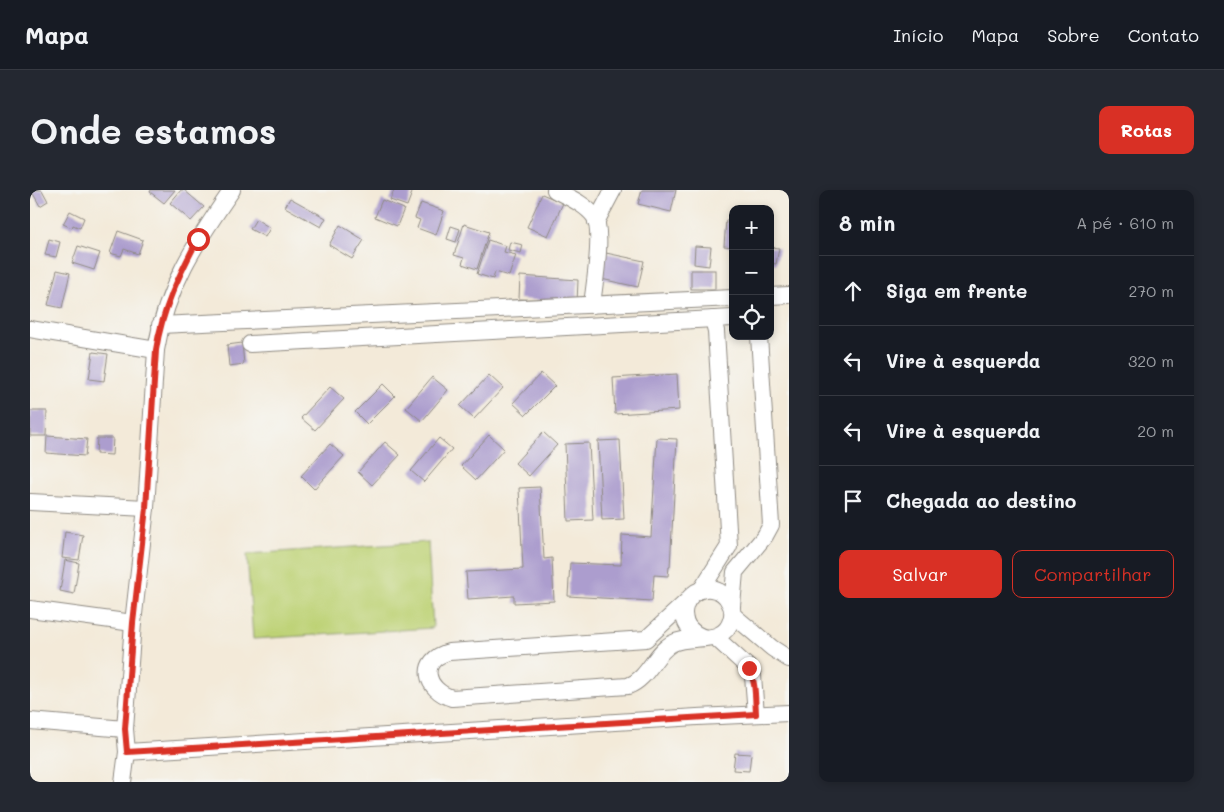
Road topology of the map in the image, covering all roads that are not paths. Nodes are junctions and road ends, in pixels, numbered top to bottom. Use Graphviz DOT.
graph roads {
  1 [pos="232,190"];
  2 [pos="555,190"];
  3 [pos="613,190"];
  4 [pos="596,222"];
  5 [pos="789,295"];
  6 [pos="774,296"];
  7 [pos="729,298"];
  8 [pos="592,305"];
  9 [pos="729,318"];
  10 [pos="712,319"];
  11 [pos="160,325"];
  12 [pos="30,329"];
  13 [pos="760,340"];
  14 [pos="250,344"];
  15 [pos="156,350"];
  16 [pos="30,502"];
  17 [pos="146,508"];
  18 [pos="701,590"];
  19 [pos="686,602"];
  20 [pos="30,609"];
  21 [pos="732,611"];
  22 [pos="133,623"];
  23 [pos="710,638"];
  24 [pos="789,659"];
  25 [pos="789,713"];
  26 [pos="756,714"];
  27 [pos="30,721"];
  28 [pos="125,729"];
  29 [pos="127,752"];
  30 [pos="123,782"];
  1 -- 11 [label="street"];
  2 -- 4 [label="street"];
  3 -- 4 [label="street"];
  4 -- 8 [label="street"];
  5 -- 6 [label="street"];
  7 -- 8 [label="street"];
  8 -- 11 [label="street"];
  9 -- 10 [label="street"];
  10 -- 14 [label="street"];
  10 -- 18 [label="street"];
  11 -- 15 [label="street"];
  12 -- 15 [label="street"];
  13 -- 21 [label="street"];
  15 -- 17 [label="street"];
  16 -- 17 [label="street"];
  17 -- 22 [label="street"];
  18 -- 19 [label="street"];
  18 -- 21 [label="street"];
  19 -- 23 [label="street"];
  19 -- 23 [label="street"];
  20 -- 22 [label="street"];
  21 -- 23 [label="street"];
  21 -- 24 [label="street"];
  22 -- 28 [label="street"];
  23 -- 26 [label="street"];
  25 -- 26 [label="street"];
  26 -- 29 [label="street"];
  27 -- 28 [label="street"];
  28 -- 29 [label="street"];
  29 -- 30 [label="street"];
}
